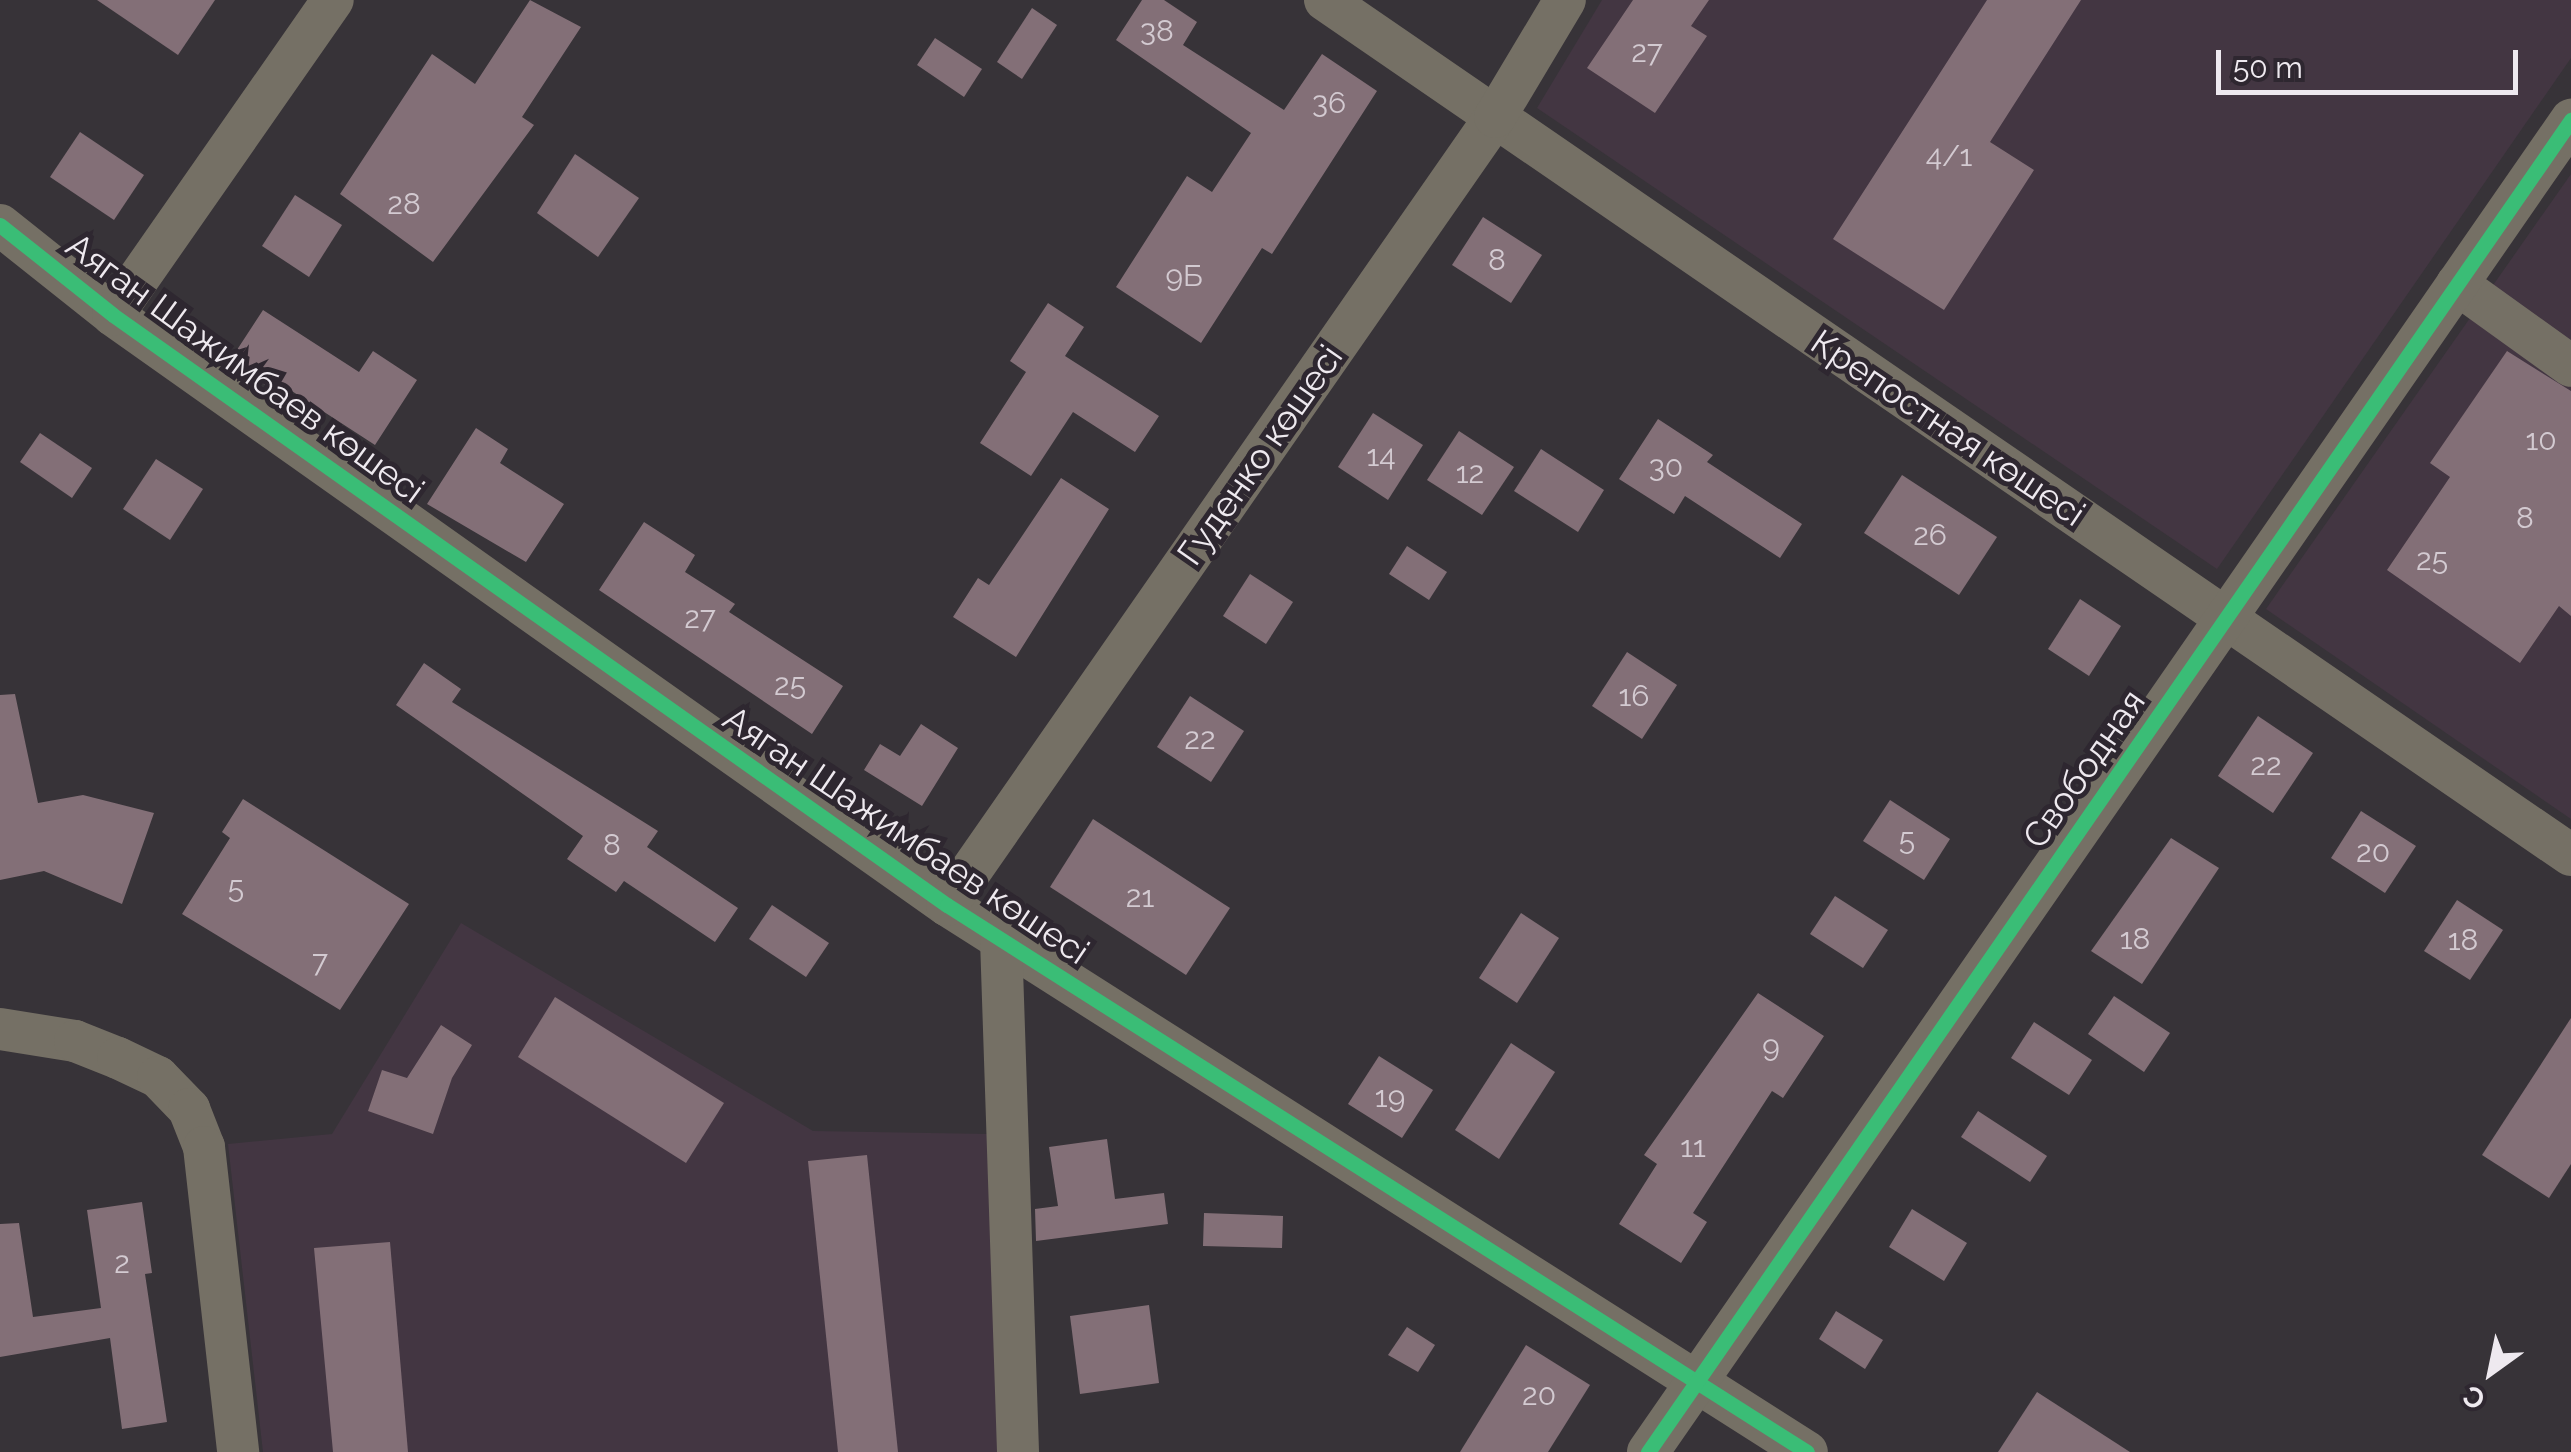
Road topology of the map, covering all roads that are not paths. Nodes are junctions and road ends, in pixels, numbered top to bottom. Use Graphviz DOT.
graph roads {
  1 [pos="333,0"];
  2 [pos="1325,0"];
  3 [pos="1566,0"];
  4 [pos="1496,117"];
  5 [pos="2571,120"];
  6 [pos="0,225"];
  7 [pos="2457,284"];
  8 [pos="113,315"];
  9 [pos="2571,366"];
  10 [pos="2226,618"];
  11 [pos="2571,855"];
  12 [pos="947,905"];
  13 [pos="1001,939"];
  14 [pos="0,1029"];
  15 [pos="1696,1382"];
  16 [pos="238,1452"];
  17 [pos="1018,1452"];
  18 [pos="1648,1452"];
  19 [pos="1807,1452"];
  1 -- 8 [label="street"];
  2 -- 4 [label="street, Крепостная көшесі"];
  3 -- 4 [label="street, Гуденко көшесі"];
  4 -- 10 [label="street, Крепостная көшесі"];
  4 -- 12 [label="street, Гуденко көшесі"];
  5 -- 7 [label="street, Свободная"];
  6 -- 8 [label="street, Аяган Шажимбаев көшесі"];
  7 -- 9 [label="street"];
  7 -- 10 [label="street, Свободная"];
  8 -- 12 [label="street, Аяган Шажимбаев көшесі"];
  10 -- 11 [label="street, Крепостная көшесі"];
  10 -- 15 [label="street, Свободная"];
  12 -- 13 [label="street, Аяган Шажимбаев көшесі"];
  13 -- 15 [label="street, Аяган Шажимбаев көшесі"];
  13 -- 17 [label="street"];
  14 -- 16 [label="street"];
  15 -- 18 [label="street, Свободная"];
  15 -- 19 [label="street, Аяган Шажимбаев көшесі"];
}
